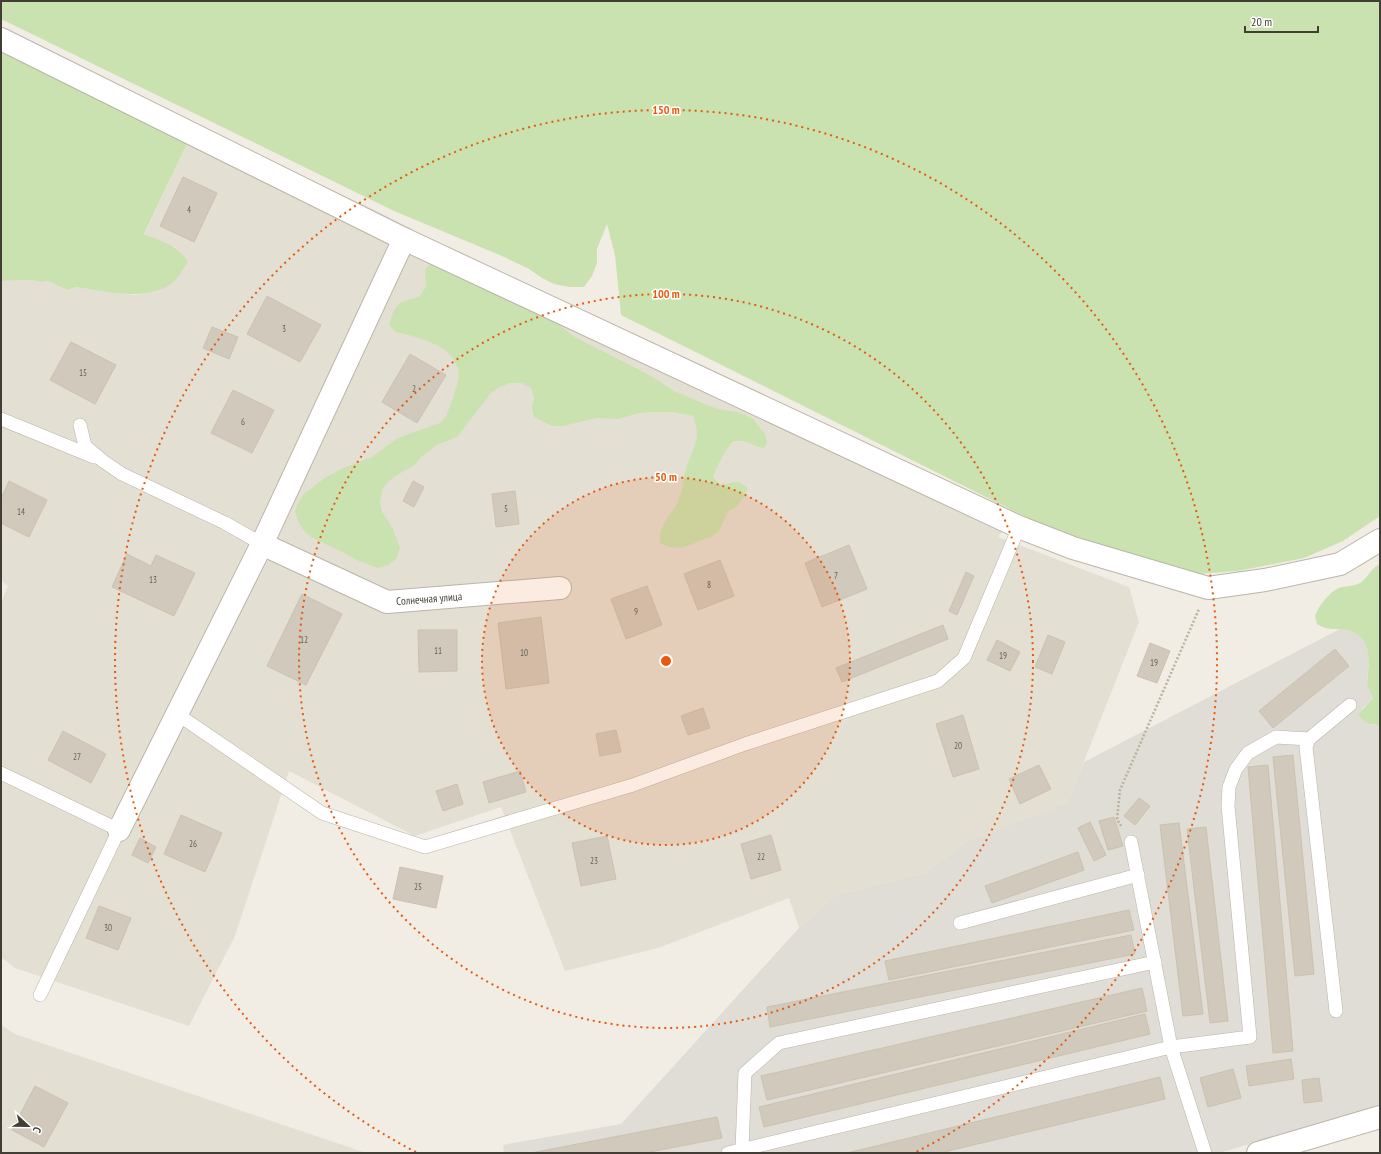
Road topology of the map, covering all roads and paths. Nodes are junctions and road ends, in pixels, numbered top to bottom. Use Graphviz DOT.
graph roads {
  1 [pos="1,39"];
  2 [pos="404,239"];
  3 [pos="1,420"];
  4 [pos="80,425"];
  5 [pos="103,461"];
  6 [pos="1019,527"];
  7 [pos="1380,540"];
  8 [pos="262,544"];
  9 [pos="560,588"];
  10 [pos="1208,588"];
  11 [pos="1350,705"];
  12 [pos="177,714"];
  13 [pos="1309,739"];
  14 [pos="1,773"];
  15 [pos="119,830"];
  16 [pos="1131,842"];
  17 [pos="1138,875"];
  18 [pos="960,923"];
  19 [pos="1155,962"];
  20 [pos="40,995"];
  21 [pos="1336,1011"];
  22 [pos="1171,1048"];
  23 [pos="1380,1117"];
  24 [pos="742,1150"];
  25 [pos="728,1153"];
  26 [pos="1206,1153"];
  27 [pos="1258,1153"];
  1 -- 2 [label="street"];
  2 -- 6 [label="street"];
  2 -- 8 [label="street"];
  3 -- 5 [label="lane"];
  4 -- 5 [label="lane"];
  5 -- 8 [label="lane"];
  6 -- 10 [label="street"];
  6 -- 12 [label="lane"];
  7 -- 10 [label="street"];
  8 -- 9 [label="street, Солнечная улица"];
  8 -- 12 [label="street"];
  10 -- 16 [label="path"];
  11 -- 13 [label="lane"];
  12 -- 15 [label="street"];
  13 -- 21 [label="lane"];
  13 -- 22 [label="lane"];
  14 -- 15 [label="lane"];
  15 -- 20 [label="lane"];
  16 -- 17 [label="lane"];
  17 -- 18 [label="lane"];
  17 -- 19 [label="lane"];
  19 -- 22 [label="lane"];
  19 -- 24 [label="lane"];
  22 -- 24 [label="lane"];
  22 -- 26 [label="lane"];
  23 -- 27 [label="street"];
  24 -- 25 [label="lane"];
}
